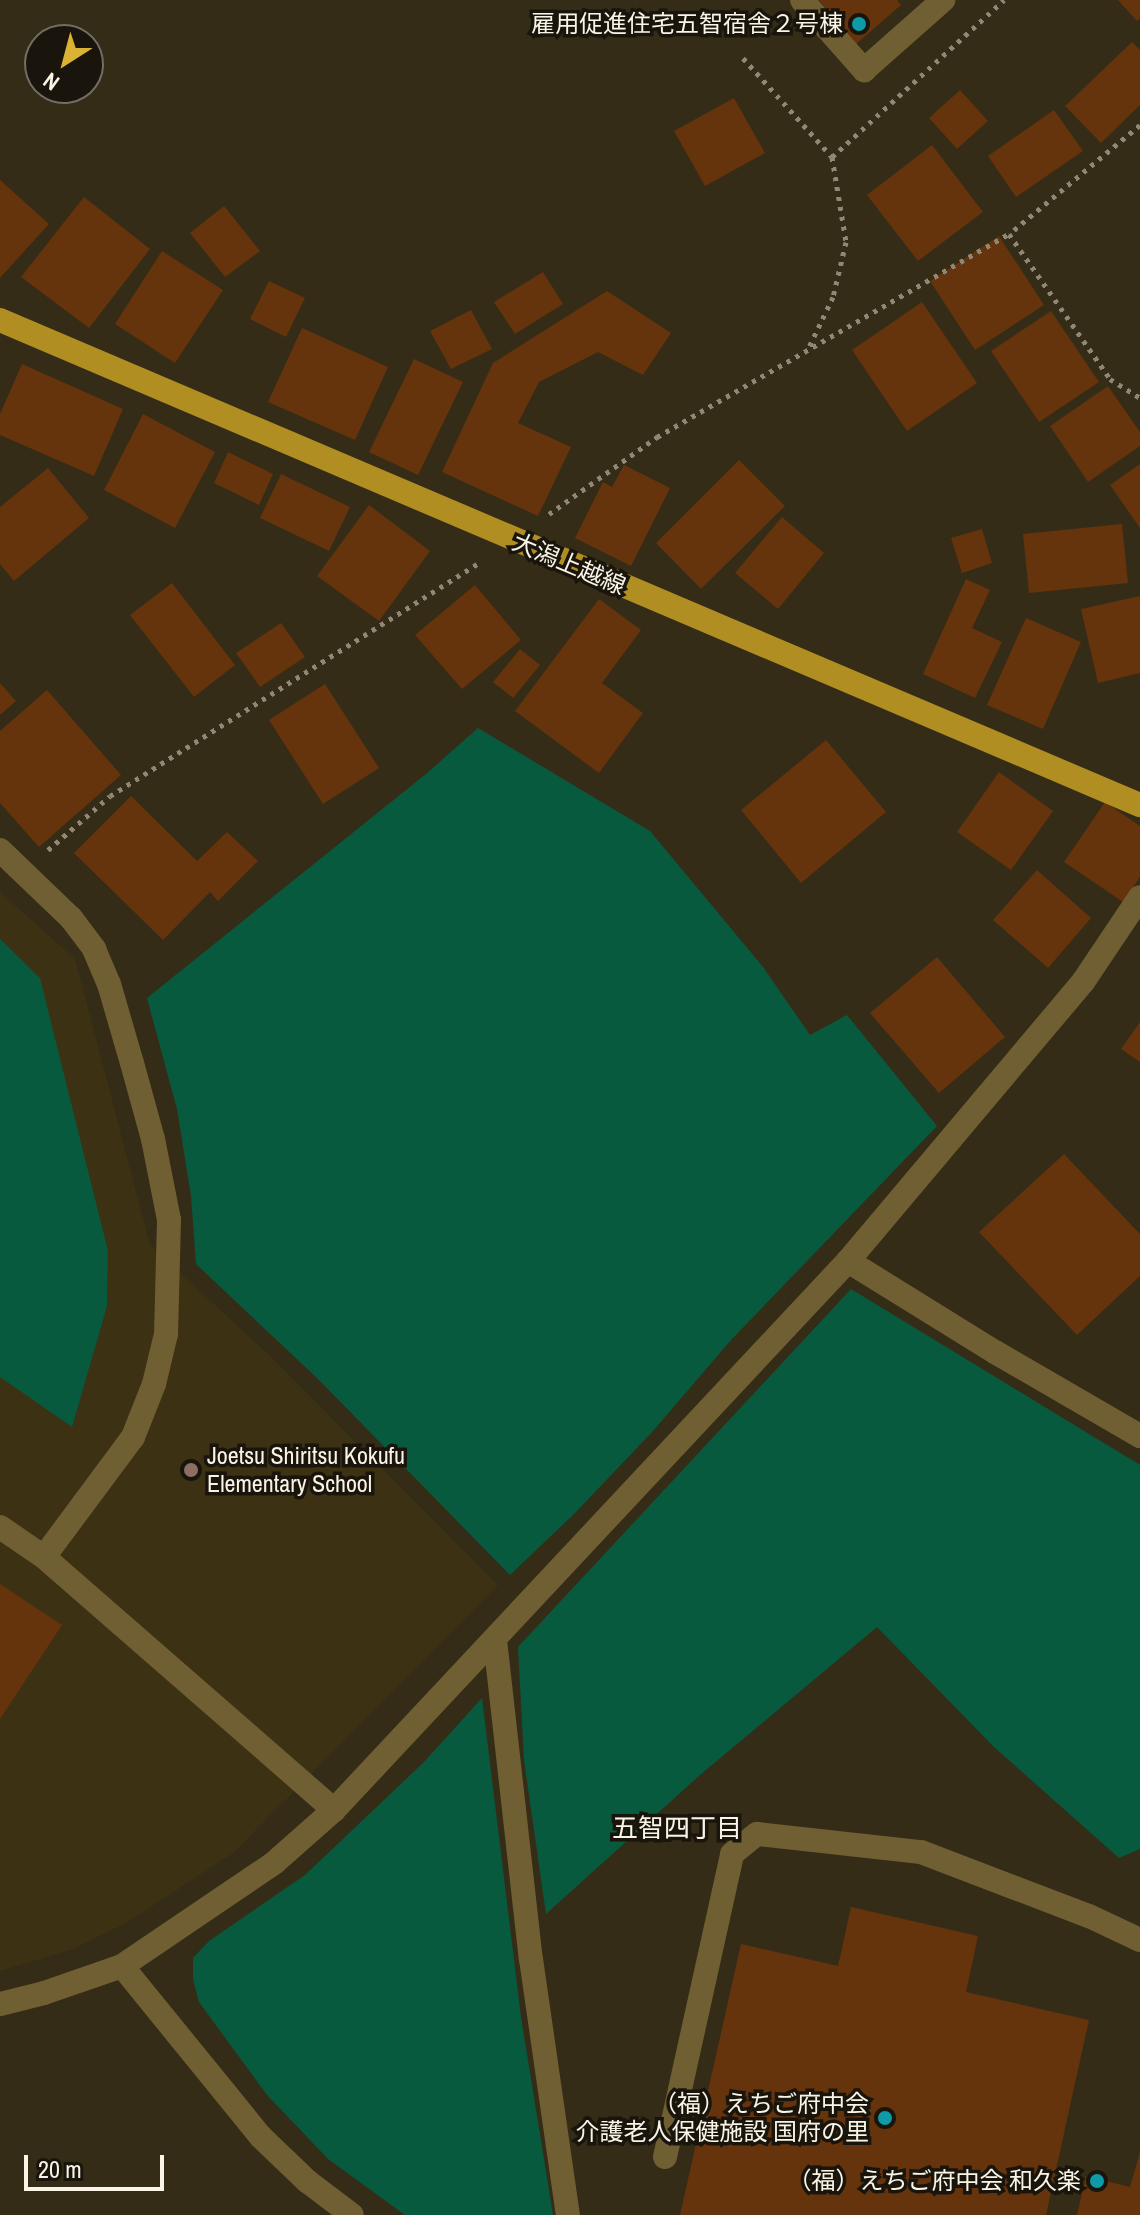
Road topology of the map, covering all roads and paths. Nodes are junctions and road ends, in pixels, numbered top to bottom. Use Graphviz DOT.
graph roads {
  1 [pos="802,0"];
  2 [pos="943,0"];
  3 [pos="1004,0"];
  4 [pos="743,58"];
  5 [pos="1140,125"];
  6 [pos="832,157"];
  7 [pos="0,320"];
  8 [pos="808,350"];
  9 [pos="1140,398"];
  10 [pos="1140,805"];
  11 [pos="0,850"];
  12 [pos="1140,897"];
  13 [pos="848,1261"];
  14 [pos="1140,1436"];
  15 [pos="0,1527"];
  16 [pos="44,1557"];
  17 [pos="495,1640"];
  18 [pos="334,1810"];
  19 [pos="1140,1940"];
  20 [pos="122,1966"];
  21 [pos="0,2004"];
  22 [pos="665,2157"];
  23 [pos="352,2215"];
  24 [pos="568,2215"];
  1 -- 2 [label="street"];
  3 -- 6 [label="path"];
  4 -- 6 [label="path"];
  5 -- 9 [label="path"];
  6 -- 8 [label="path"];
  7 -- 10 [label="main road, 大潟上越線"];
  11 -- 16 [label="street"];
  12 -- 13 [label="street"];
  13 -- 14 [label="street"];
  13 -- 17 [label="street"];
  15 -- 16 [label="street"];
  16 -- 18 [label="street"];
  17 -- 18 [label="street"];
  17 -- 24 [label="street"];
  18 -- 20 [label="street"];
  19 -- 22 [label="street"];
  20 -- 21 [label="street"];
  20 -- 23 [label="street"];
}
